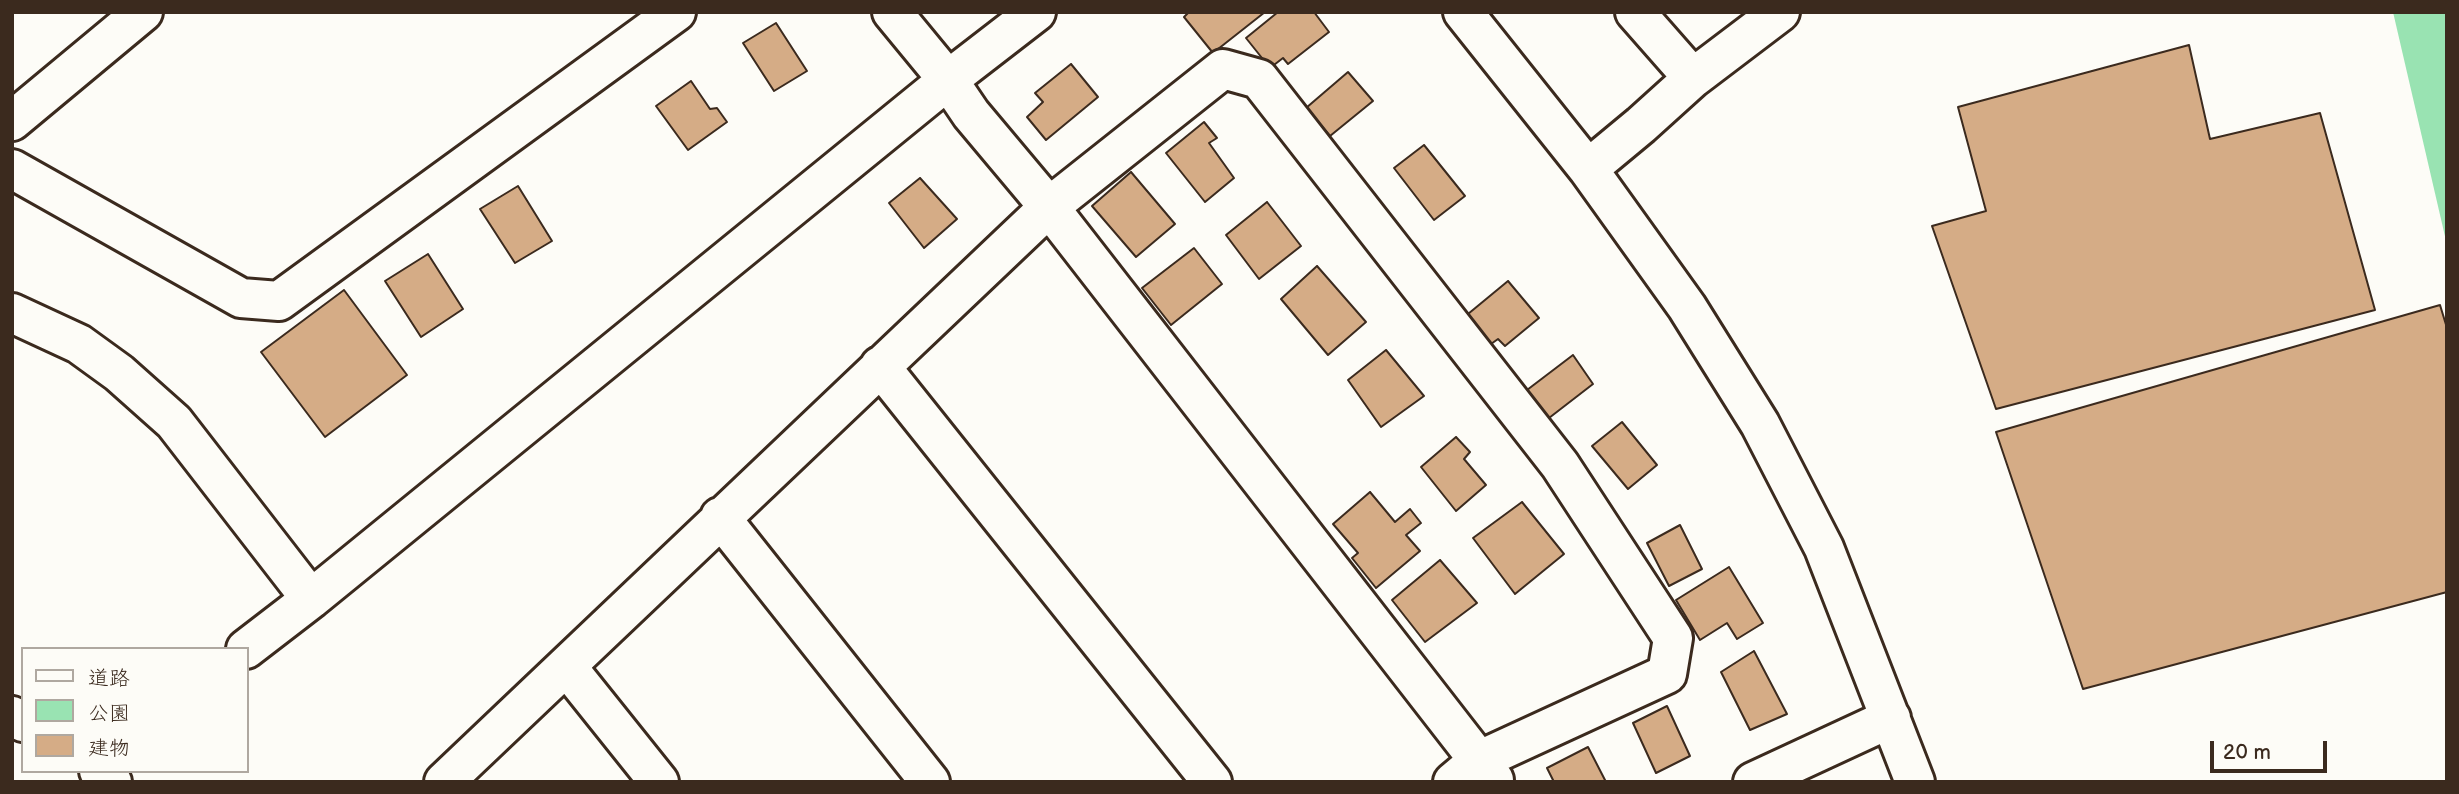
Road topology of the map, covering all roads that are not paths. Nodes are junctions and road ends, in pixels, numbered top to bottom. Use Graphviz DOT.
graph roads {
  1 [pos="143,12"];
  2 [pos="676,12"];
  3 [pos="892,12"];
  4 [pos="1036,12"];
  5 [pos="1463,12"];
  6 [pos="1635,12"];
  7 [pos="1780,12"];
  8 [pos="1693,78"];
  9 [pos="948,80"];
  10 [pos="12,121"];
  11 [pos="12,169"];
  12 [pos="1588,169"];
  13 [pos="1049,207"];
  14 [pos="12,313"];
  15 [pos="880,366"];
  16 [pos="720,517"];
  17 [pos="311,599"];
  18 [pos="248,647"];
  19 [pos="568,667"];
  20 [pos="1891,718"];
  21 [pos="1475,775"];
  22 [pos="444,782"];
  23 [pos="659,782"];
  24 [pos="930,782"];
  25 [pos="1212,782"];
  26 [pos="1752,782"];
  27 [pos="1915,782"];
  1 -- 10 [label="street"];
  2 -- 11 [label="street"];
  3 -- 9 [label="street"];
  4 -- 9 [label="street"];
  5 -- 12 [label="street"];
  6 -- 8 [label="street"];
  7 -- 8 [label="street"];
  8 -- 12 [label="street"];
  9 -- 13 [label="street"];
  9 -- 17 [label="street"];
  12 -- 20 [label="street"];
  13 -- 15 [label="street"];
  13 -- 21 [label="street"];
  13 -- 21 [label="street"];
  14 -- 17 [label="street"];
  15 -- 16 [label="street"];
  15 -- 25 [label="street"];
  16 -- 19 [label="street"];
  16 -- 24 [label="street"];
  17 -- 18 [label="street"];
  19 -- 22 [label="street"];
  19 -- 23 [label="street"];
  20 -- 26 [label="street"];
  20 -- 27 [label="street"];
}
